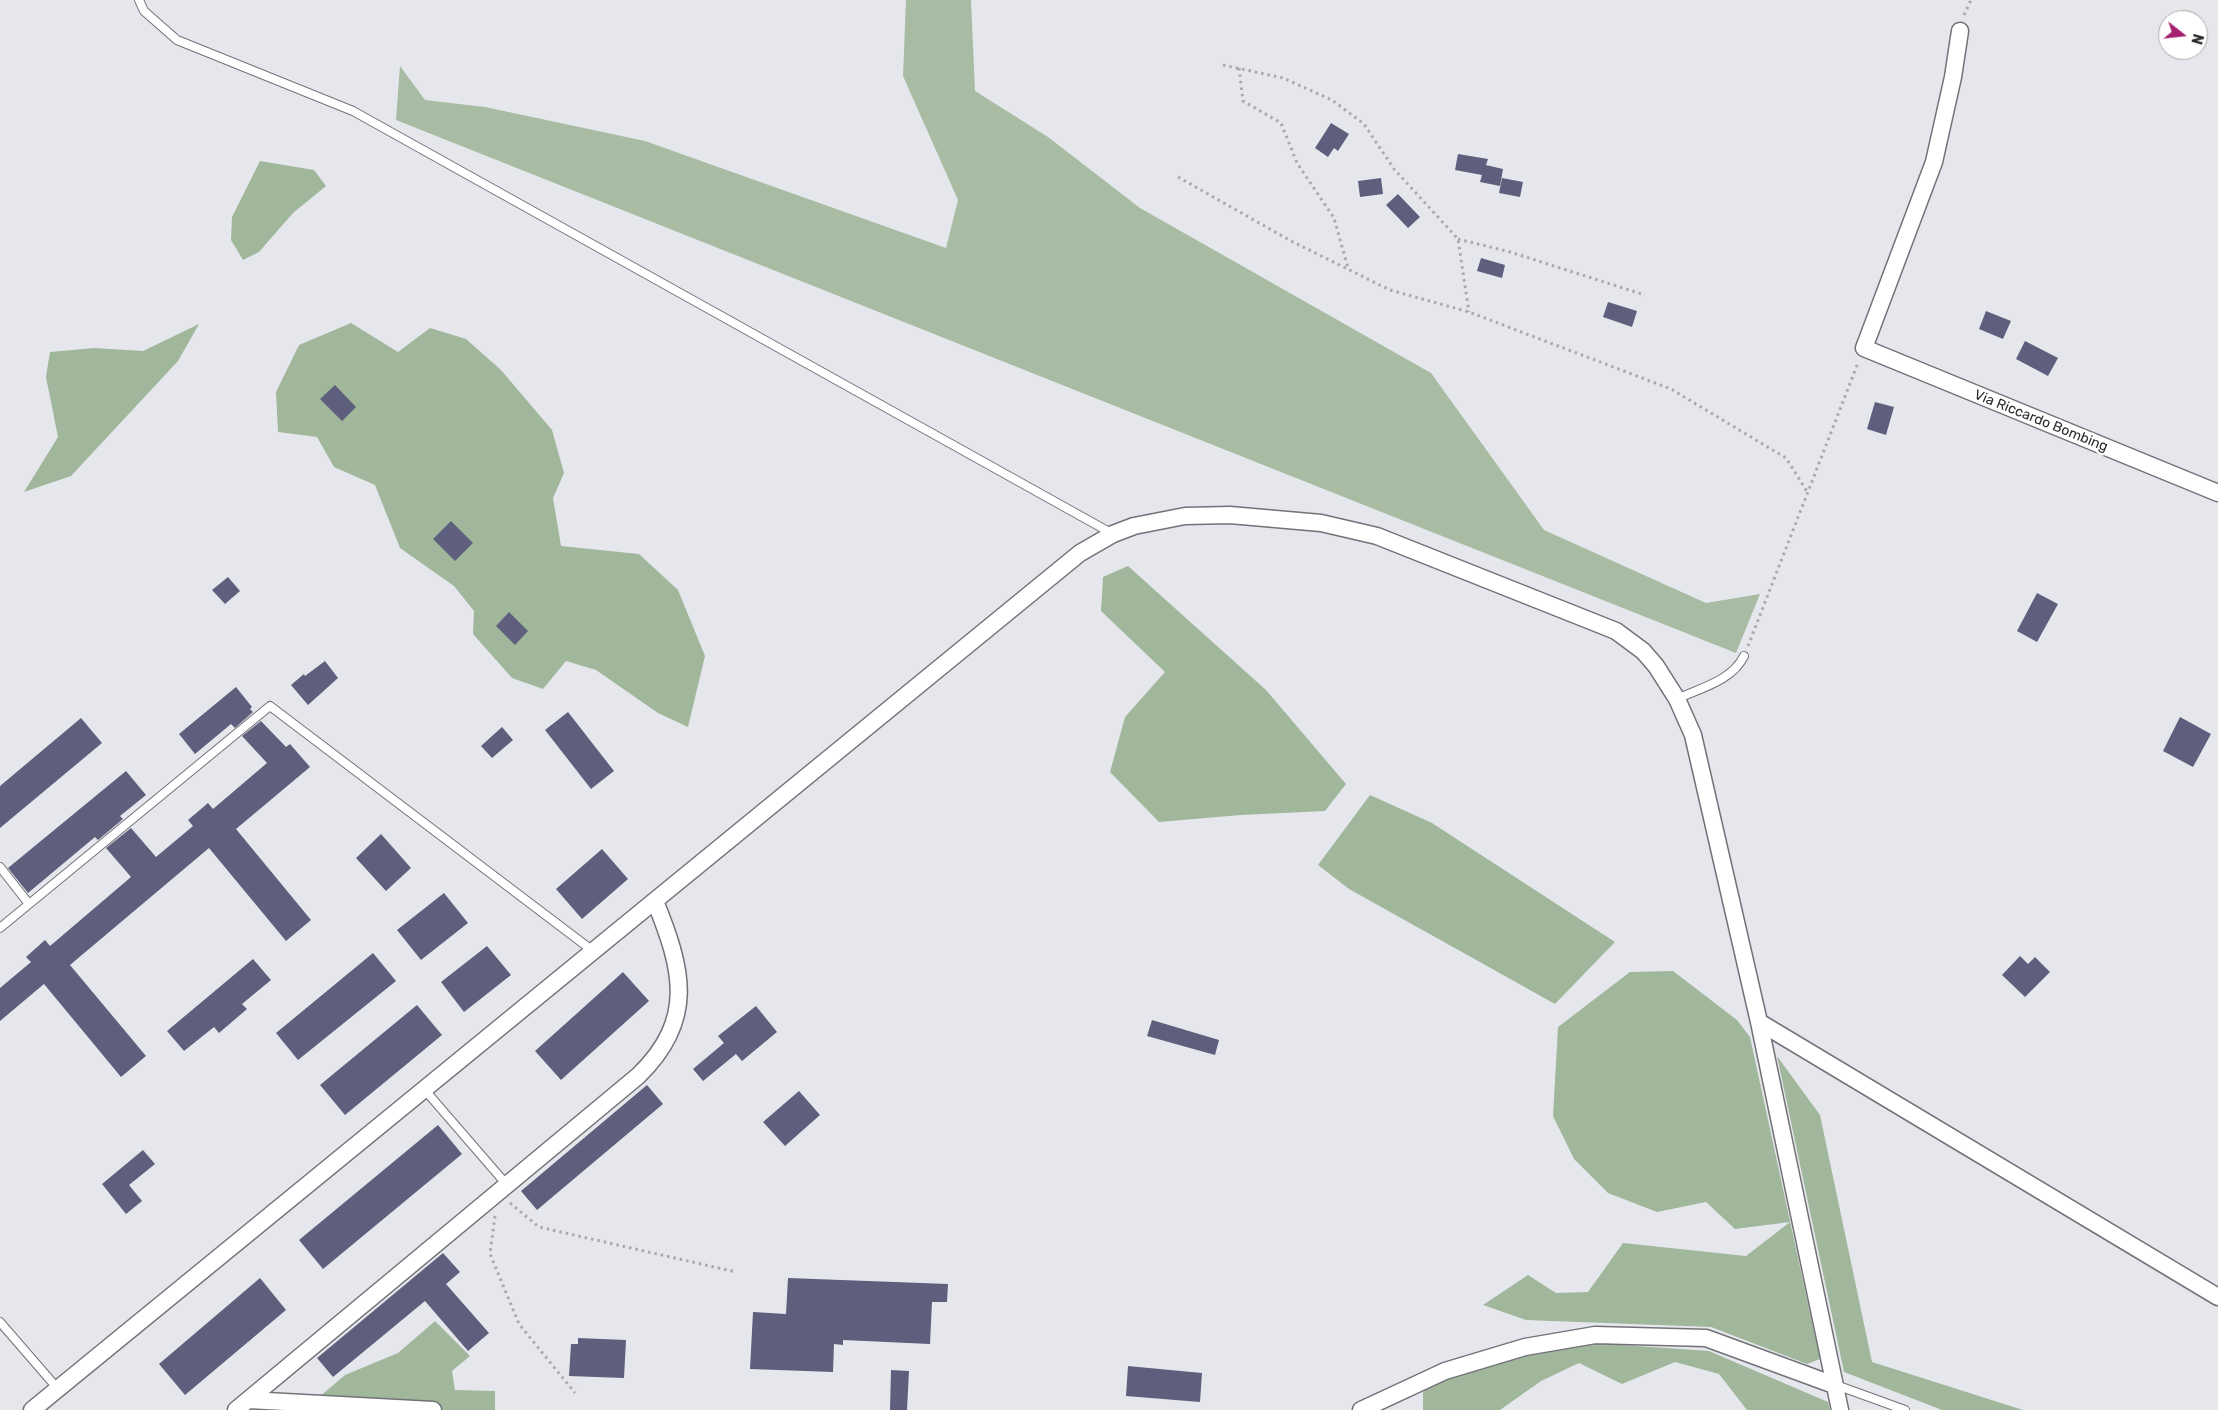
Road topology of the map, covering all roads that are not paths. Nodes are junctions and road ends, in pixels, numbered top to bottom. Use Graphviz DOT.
graph roads {
  1 [pos="139,0"];
  2 [pos="1960,30"];
  3 [pos="2218,493"];
  4 [pos="1112,534"];
  5 [pos="1744,656"];
  6 [pos="1677,699"];
  7 [pos="0,867"];
  8 [pos="655,901"];
  9 [pos="29,904"];
  10 [pos="0,928"];
  11 [pos="593,952"];
  12 [pos="1759,1022"];
  13 [pos="424,1089"];
  14 [pos="502,1189"];
  15 [pos="2218,1297"];
  16 [pos="0,1322"];
  17 [pos="1834,1384"];
  18 [pos="58,1389"];
  19 [pos="242,1405"];
  20 [pos="32,1410"];
  21 [pos="433,1410"];
  22 [pos="1360,1410"];
  23 [pos="1840,1410"];
  24 [pos="1905,1410"];
  1 -- 4 [label="lane"];
  2 -- 3 [label="street, Via Riccardo Bombing"];
  4 -- 6 [label="street"];
  4 -- 8 [label="street"];
  5 -- 6 [label="lane"];
  6 -- 12 [label="street"];
  7 -- 9 [label="lane"];
  8 -- 11 [label="street"];
  8 -- 14 [label="street"];
  9 -- 10 [label="lane"];
  9 -- 11 [label="lane"];
  11 -- 13 [label="street"];
  12 -- 15 [label="street"];
  12 -- 17 [label="street"];
  13 -- 14 [label="lane"];
  13 -- 18 [label="street"];
  14 -- 19 [label="street"];
  16 -- 18 [label="lane"];
  17 -- 22 [label="street"];
  17 -- 23 [label="street"];
  17 -- 24 [label="lane"];
  18 -- 20 [label="street"];
  19 -- 21 [label="street"];
}
